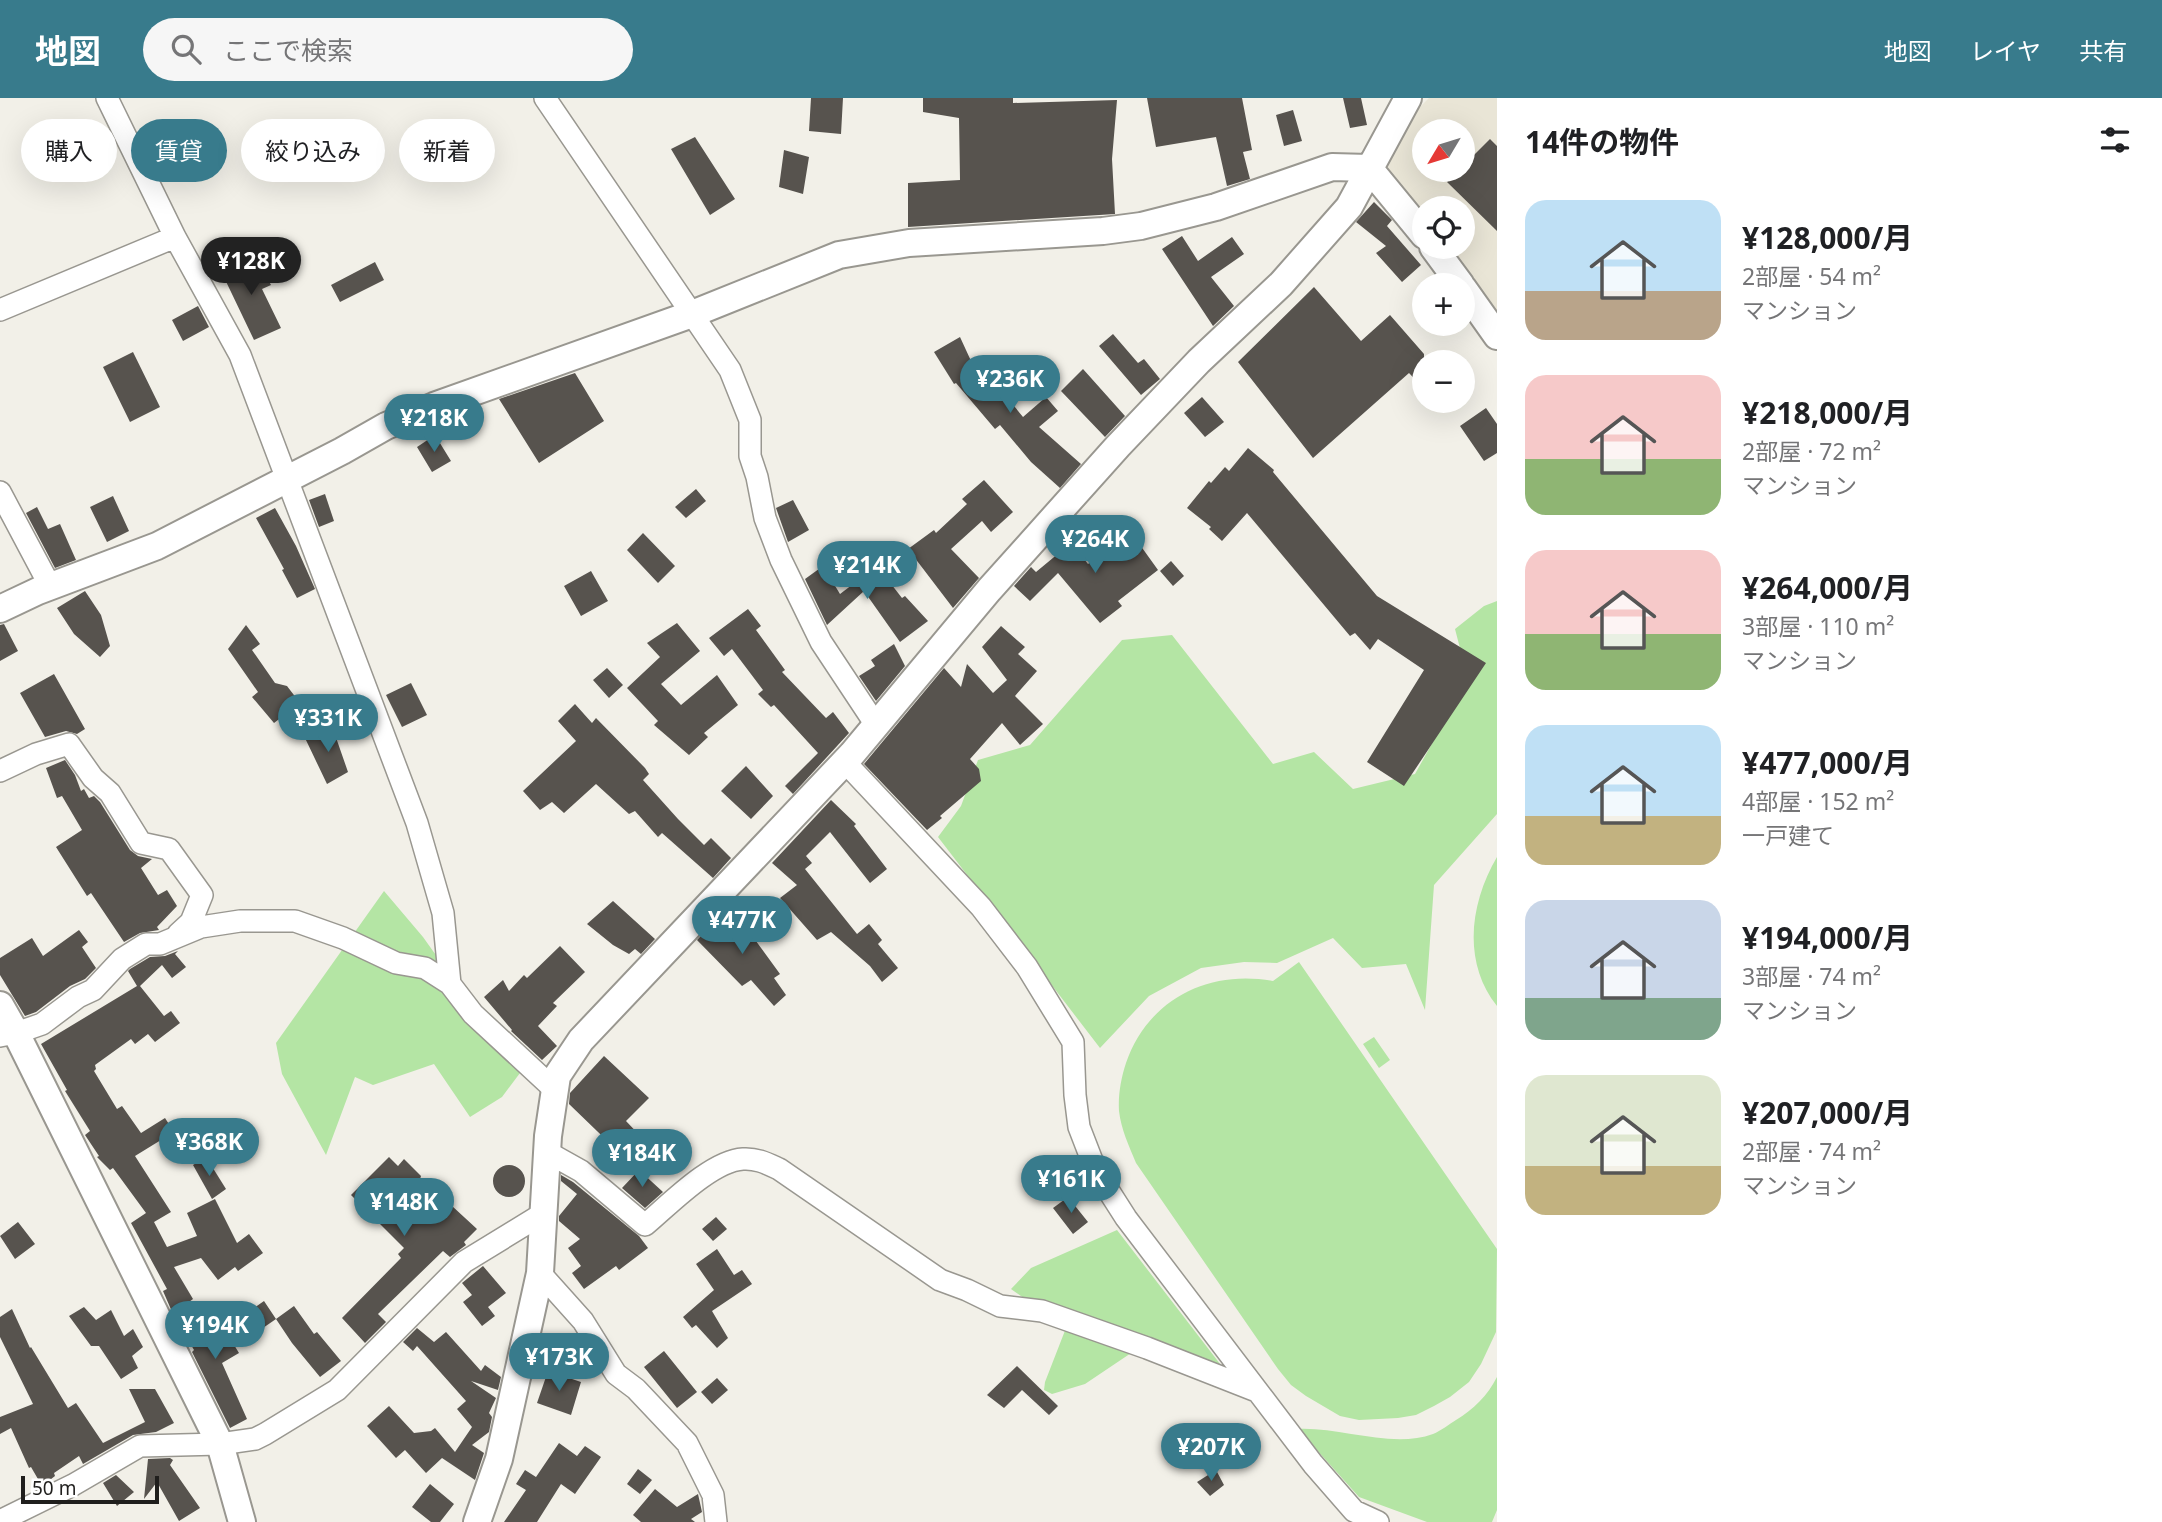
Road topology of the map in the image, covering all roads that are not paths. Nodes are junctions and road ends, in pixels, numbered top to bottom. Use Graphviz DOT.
graph roads {
  1 [pos="107,98"];
  2 [pos="545,98"];
  3 [pos="1408,98"];
  4 [pos="1370,168"];
  5 [pos="1412,220"];
  6 [pos="175,237"];
  7 [pos="1475,305"];
  8 [pos="0,310"];
  9 [pos="692,314"];
  10 [pos="1497,336"];
  11 [pos="287,480"];
  12 [pos="0,492"];
  13 [pos="50,586"];
  14 [pos="0,609"];
  15 [pos="876,725"];
  16 [pos="845,761"];
  17 [pos="0,771"];
  18 [pos="174,938"];
  19 [pos="450,984"];
  20 [pos="0,1005"];
  21 [pos="8,1035"];
  22 [pos="555,1090"];
  23 [pos="547,1152"];
  24 [pos="544,1213"];
  25 [pos="540,1273"];
  26 [pos="1256,1391"];
  27 [pos="220,1444"];
  28 [pos="0,1521"];
  29 [pos="242,1522"];
  30 [pos="477,1522"];
  31 [pos="716,1522"];
  32 [pos="1378,1522"];
  1 -- 6 [label="street"];
  2 -- 9 [label="street"];
  3 -- 4 [label="street"];
  4 -- 5 [label="street"];
  4 -- 9 [label="street"];
  4 -- 15 [label="street"];
  6 -- 8 [label="street"];
  6 -- 11 [label="street"];
  7 -- 10 [label="street"];
  9 -- 11 [label="street"];
  9 -- 15 [label="street"];
  11 -- 13 [label="street"];
  11 -- 19 [label="street"];
  12 -- 13 [label="street"];
  13 -- 14 [label="street"];
  15 -- 16 [label="street"];
  16 -- 22 [label="street"];
  16 -- 26 [label="street"];
  17 -- 18 [label="street"];
  18 -- 19 [label="street"];
  18 -- 21 [label="street"];
  19 -- 22 [label="street"];
  20 -- 21 [label="street"];
  21 -- 27 [label="street"];
  22 -- 23 [label="street"];
  23 -- 24 [label="street"];
  23 -- 26 [label="street"];
  24 -- 25 [label="street"];
  24 -- 27 [label="street"];
  25 -- 30 [label="street"];
  25 -- 31 [label="street"];
  26 -- 32 [label="street"];
  27 -- 28 [label="street"];
  27 -- 29 [label="street"];
}
